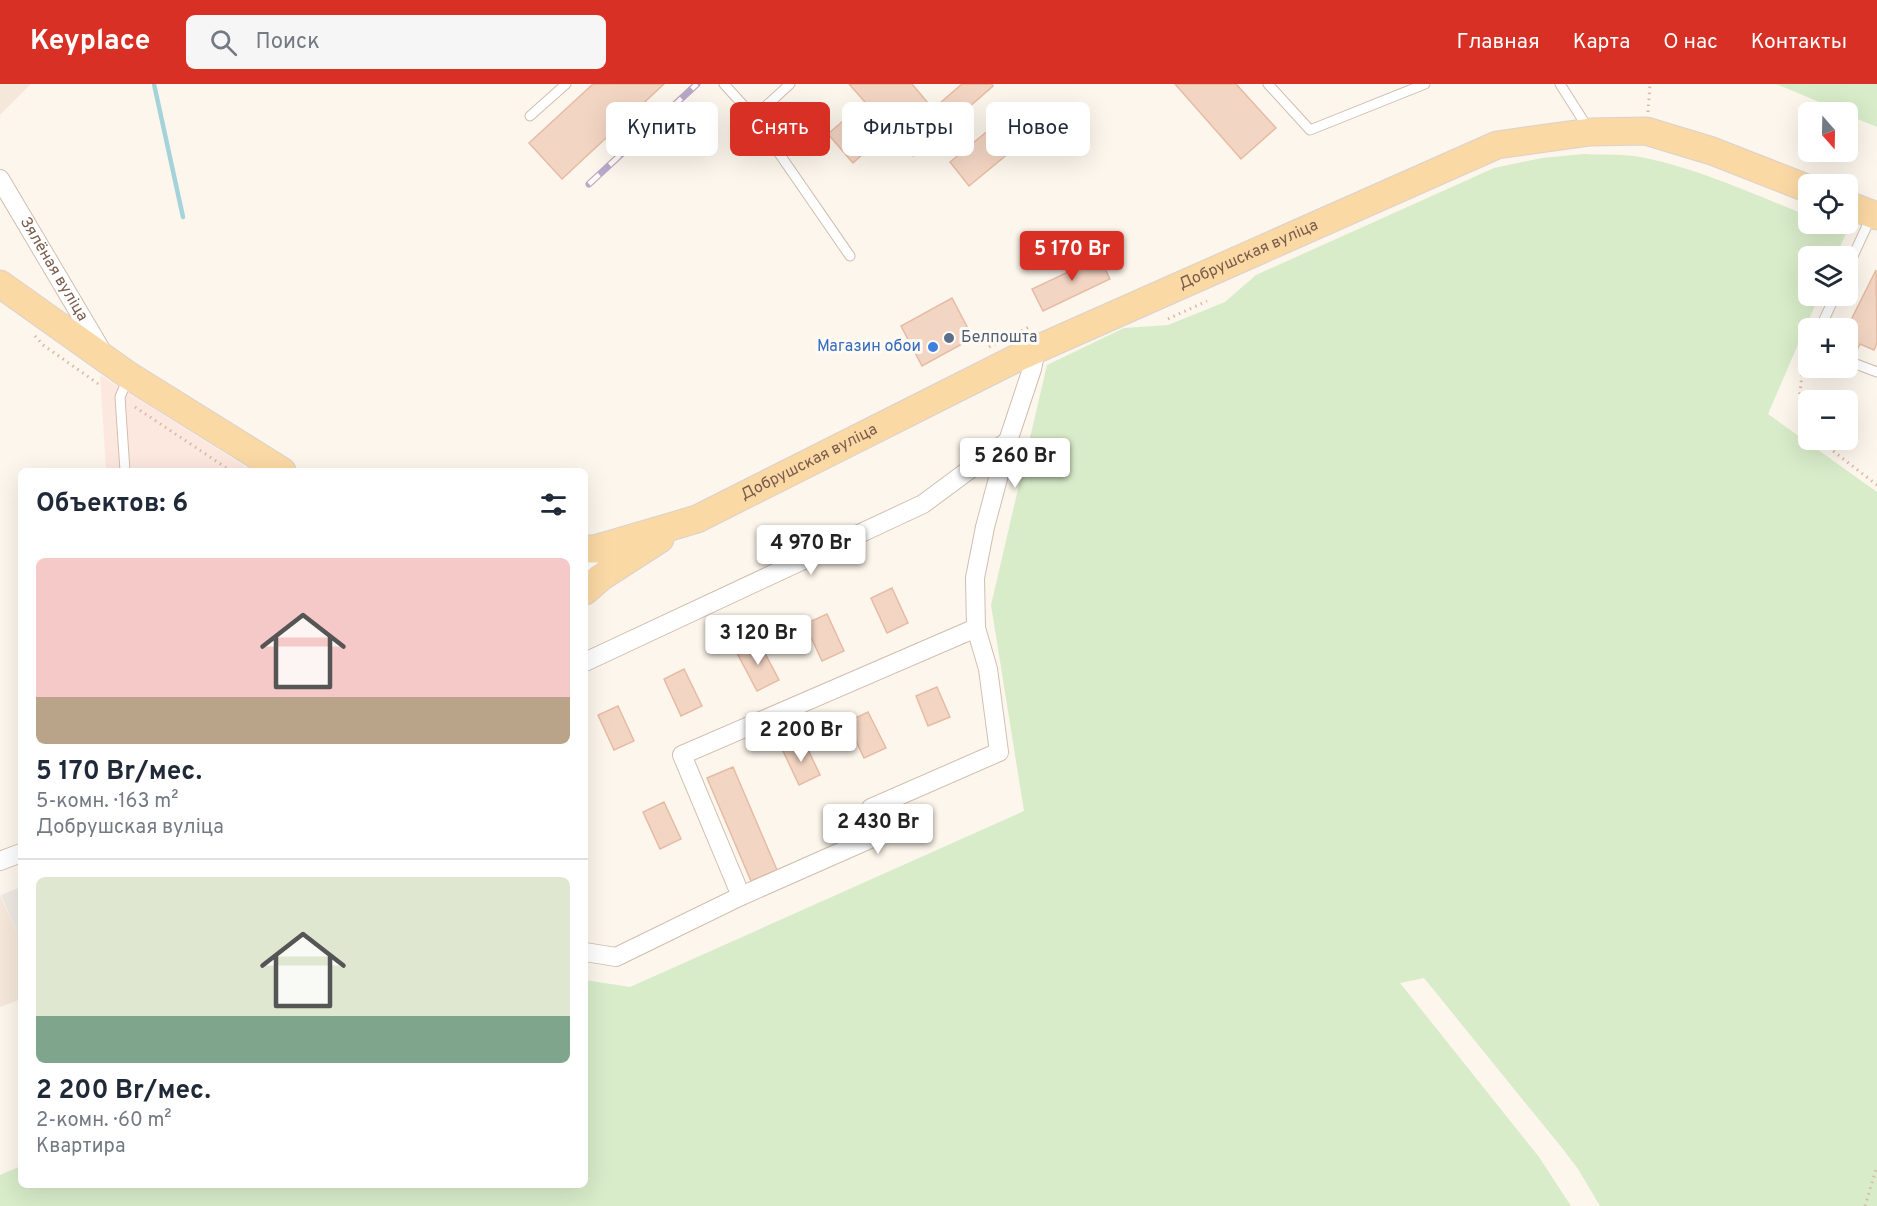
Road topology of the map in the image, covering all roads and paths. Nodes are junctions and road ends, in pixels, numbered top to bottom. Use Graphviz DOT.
graph roads {
  1 [pos="566,84"];
  2 [pos="724,84"];
  3 [pos="790,84"];
  4 [pos="1268,84"];
  5 [pos="1425,84"];
  6 [pos="1560,84"];
  7 [pos="1650,84"];
  8 [pos="740,102"];
  9 [pos="770,102"];
  10 [pos="530,116"];
  11 [pos="1646,131"];
  12 [pos="1590,132"];
  13 [pos="781,156"];
  14 [pos="0,179"];
  15 [pos="1798,185"];
  16 [pos="1866,212"];
  17 [pos="1855,246"];
  18 [pos="850,256"];
  19 [pos="0,284"];
  20 [pos="1207,301"];
  21 [pos="1167,319"];
  22 [pos="35,336"];
  23 [pos="1036,349"];
  24 [pos="1858,365"];
  25 [pos="1877,372"];
  26 [pos="112,374"];
  27 [pos="135,407"];
  28 [pos="1008,441"];
  29 [pos="1832,450"];
  30 [pos="124,468"];
  31 [pos="226,468"];
  32 [pos="277,468"];
  33 [pos="1877,485"];
  34 [pos="697,519"];
  35 [pos="588,556"];
  36 [pos="588,588"];
  37 [pos="976,628"];
  38 [pos="588,661"];
  39 [pos="18,854"];
  40 [pos="0,861"];
  41 [pos="741,896"];
  42 [pos="588,952"];
  43 [pos="1877,1167"];
  44 [pos="1865,1206"];
  1 -- 10 [label="lane"];
  2 -- 8 [label="lane"];
  3 -- 9 [label="lane"];
  4 -- 5 [label="lane"];
  6 -- 12 [label="lane"];
  7 -- 11 [label="path"];
  11 -- 12 [label="main road, Добрушская вуліца"];
  11 -- 15 [label="main road, Добрушская вуліца"];
  12 -- 23 [label="main road, Добрушская вуліца"];
  13 -- 18 [label="lane"];
  14 -- 26 [label="street, Зялёная вуліца"];
  16 -- 17 [label="lane"];
  19 -- 26 [label="main road"];
  20 -- 21 [label="path"];
  22 -- 26 [label="path"];
  23 -- 28 [label="street"];
  23 -- 34 [label="main road, Добрушская вуліца"];
  24 -- 25 [label="lane"];
  26 -- 30 [label="lane"];
  26 -- 32 [label="main road"];
  27 -- 31 [label="path"];
  28 -- 37 [label="street"];
  28 -- 38 [label="street"];
  29 -- 33 [label="path"];
  34 -- 35 [label="main road, Добрушская вуліца"];
  34 -- 36 [label="main road"];
  37 -- 41 [label="street"];
  37 -- 41 [label="street"];
  39 -- 40 [label="street"];
  41 -- 42 [label="street"];
  43 -- 44 [label="path"];
}
